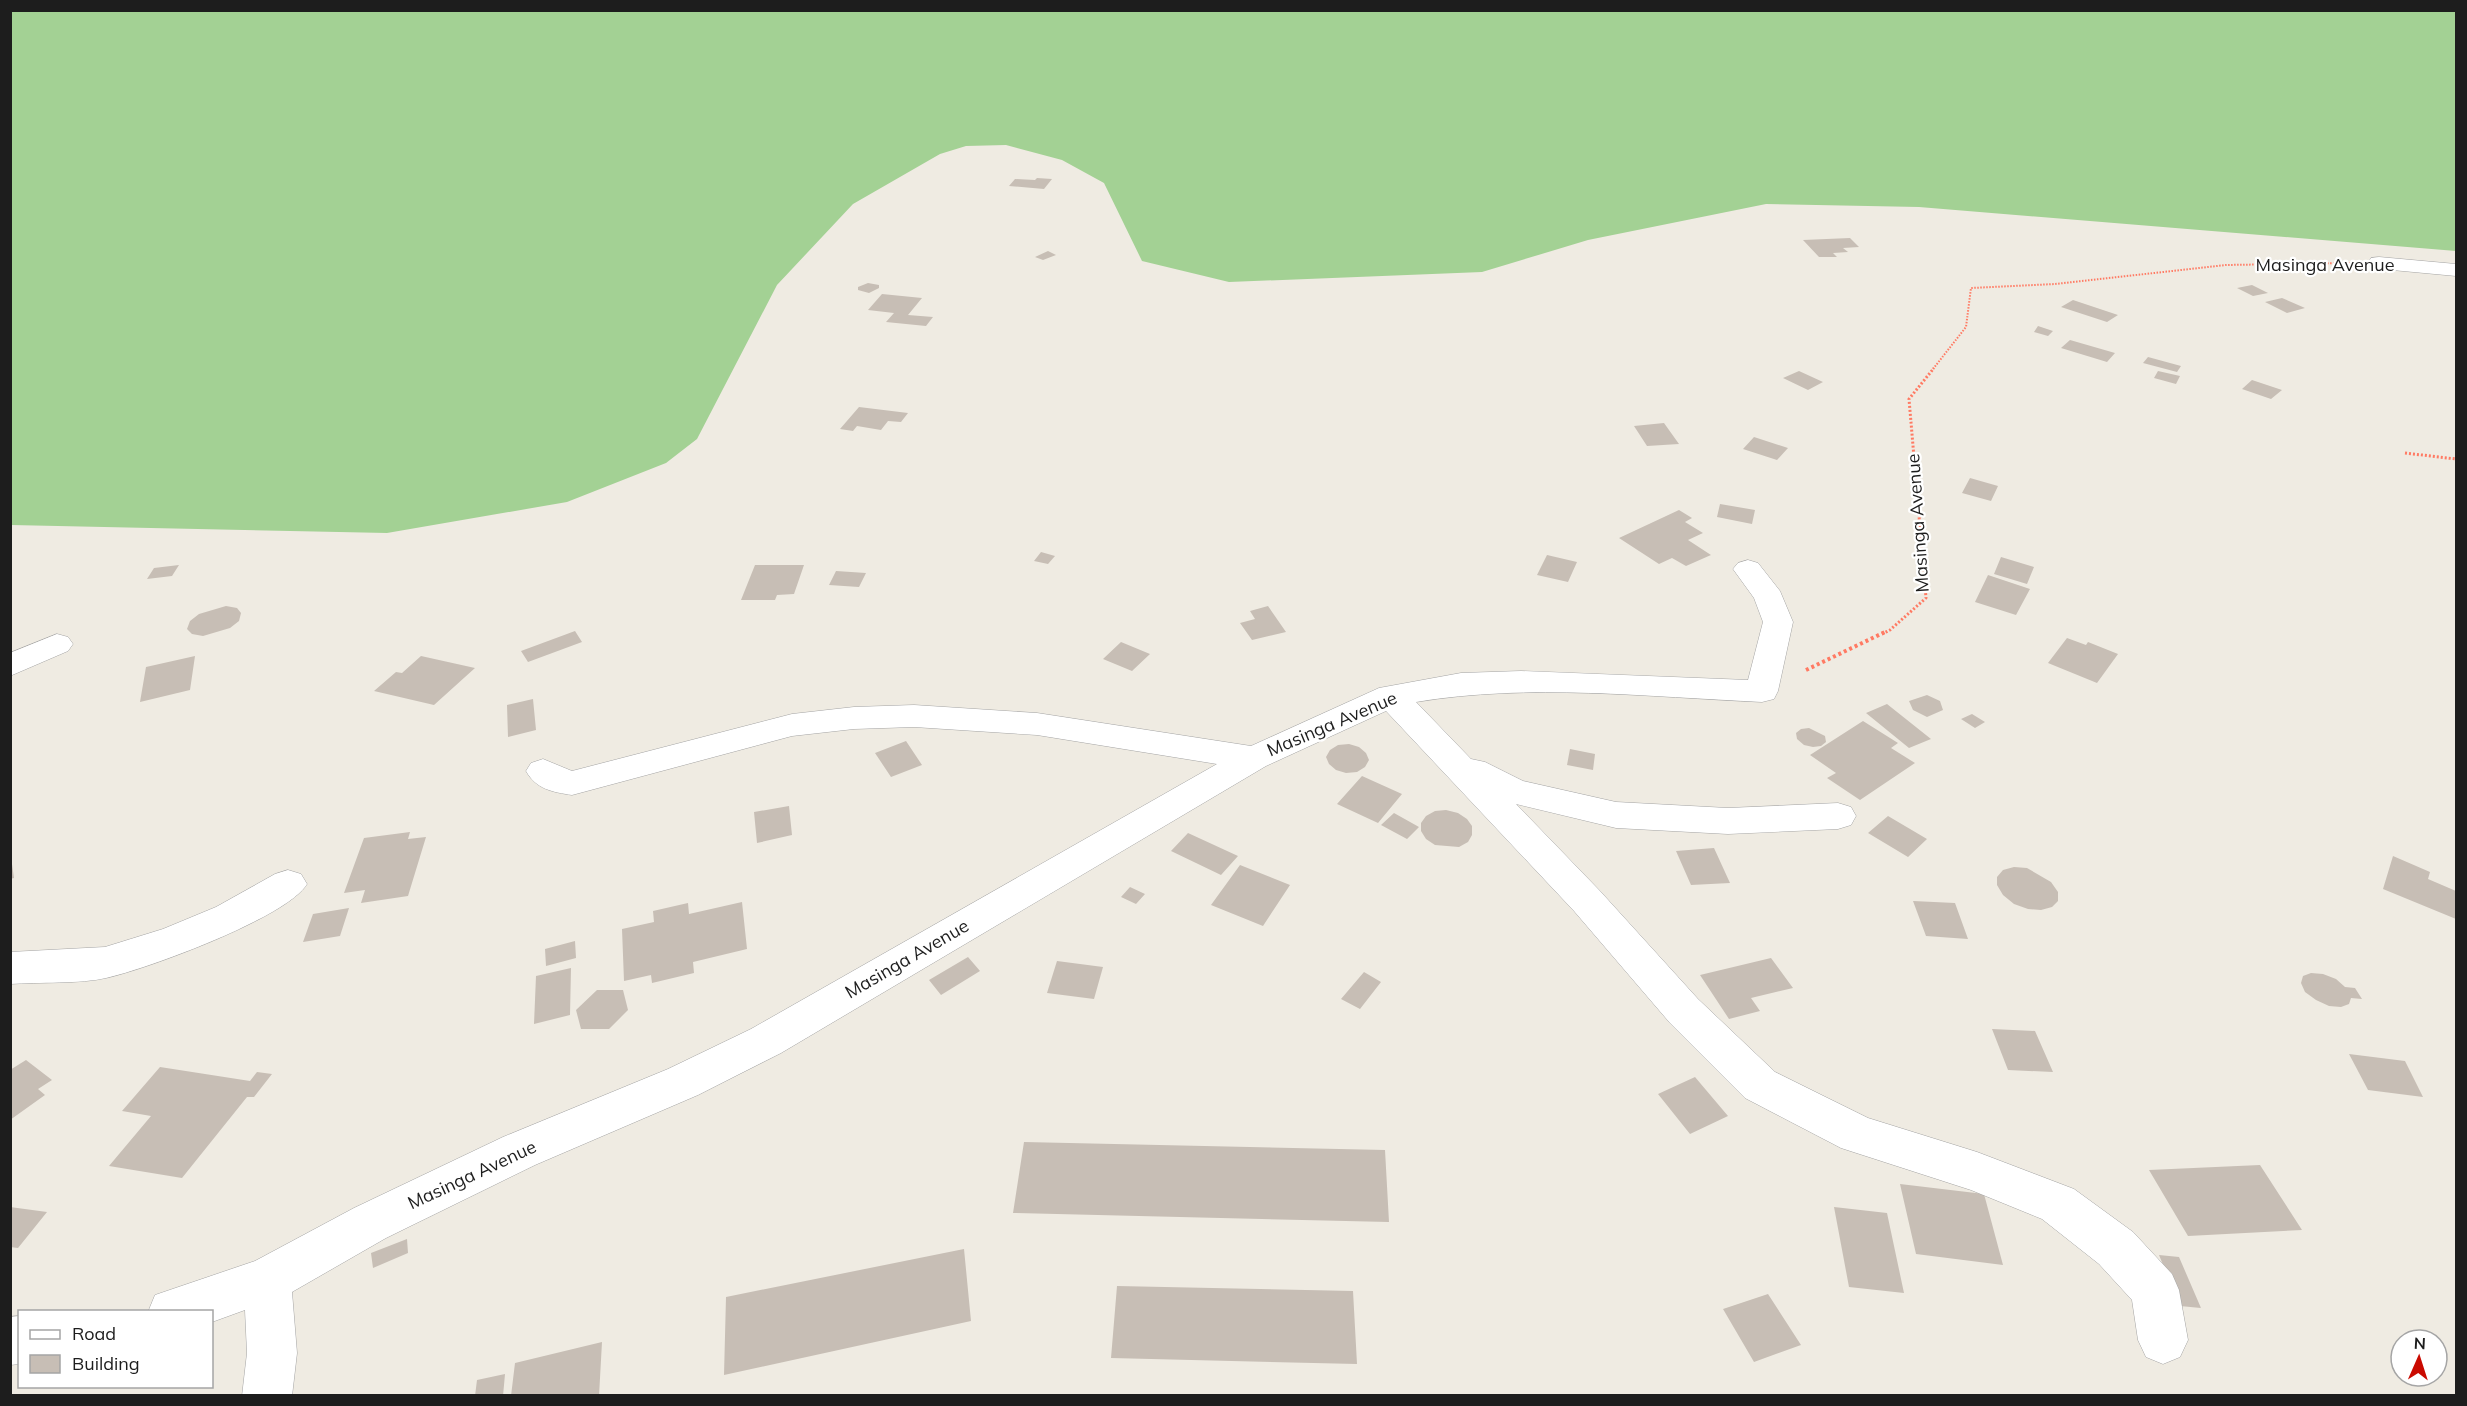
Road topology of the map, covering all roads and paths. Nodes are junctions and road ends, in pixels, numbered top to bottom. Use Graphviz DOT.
graph roads {
  1 [pos="2379,263"];
  2 [pos="2457,270"];
  3 [pos="2405,453"];
  4 [pos="2457,459"];
  5 [pos="1748,569"];
  6 [pos="57,644"];
  7 [pos="10,666"];
  8 [pos="1762,691"];
  9 [pos="1391,696"];
  10 [pos="1254,758"];
  11 [pos="1450,759"];
  12 [pos="543,771"];
  13 [pos="1838,816"];
  14 [pos="288,884"];
  15 [pos="10,968"];
  16 [pos="267,1280"];
  17 [pos="175,1310"];
  18 [pos="2163,1340"];
  19 [pos="267,1395"];
  1 -- 2 [label="street, Masinga Avenue"];
  1 -- 8 [label="path, Masinga Avenue"];
  3 -- 4 [label="path"];
  5 -- 8 [label="street"];
  6 -- 7 [label="street"];
  8 -- 9 [label="street, Masinga Avenue"];
  9 -- 10 [label="street, Masinga Avenue"];
  9 -- 11 [label="street"];
  10 -- 12 [label="street"];
  10 -- 16 [label="street, Masinga Avenue"];
  11 -- 13 [label="street"];
  11 -- 18 [label="street"];
  14 -- 15 [label="street"];
  16 -- 17 [label="street, Masinga Avenue"];
  16 -- 19 [label="street"];
}
